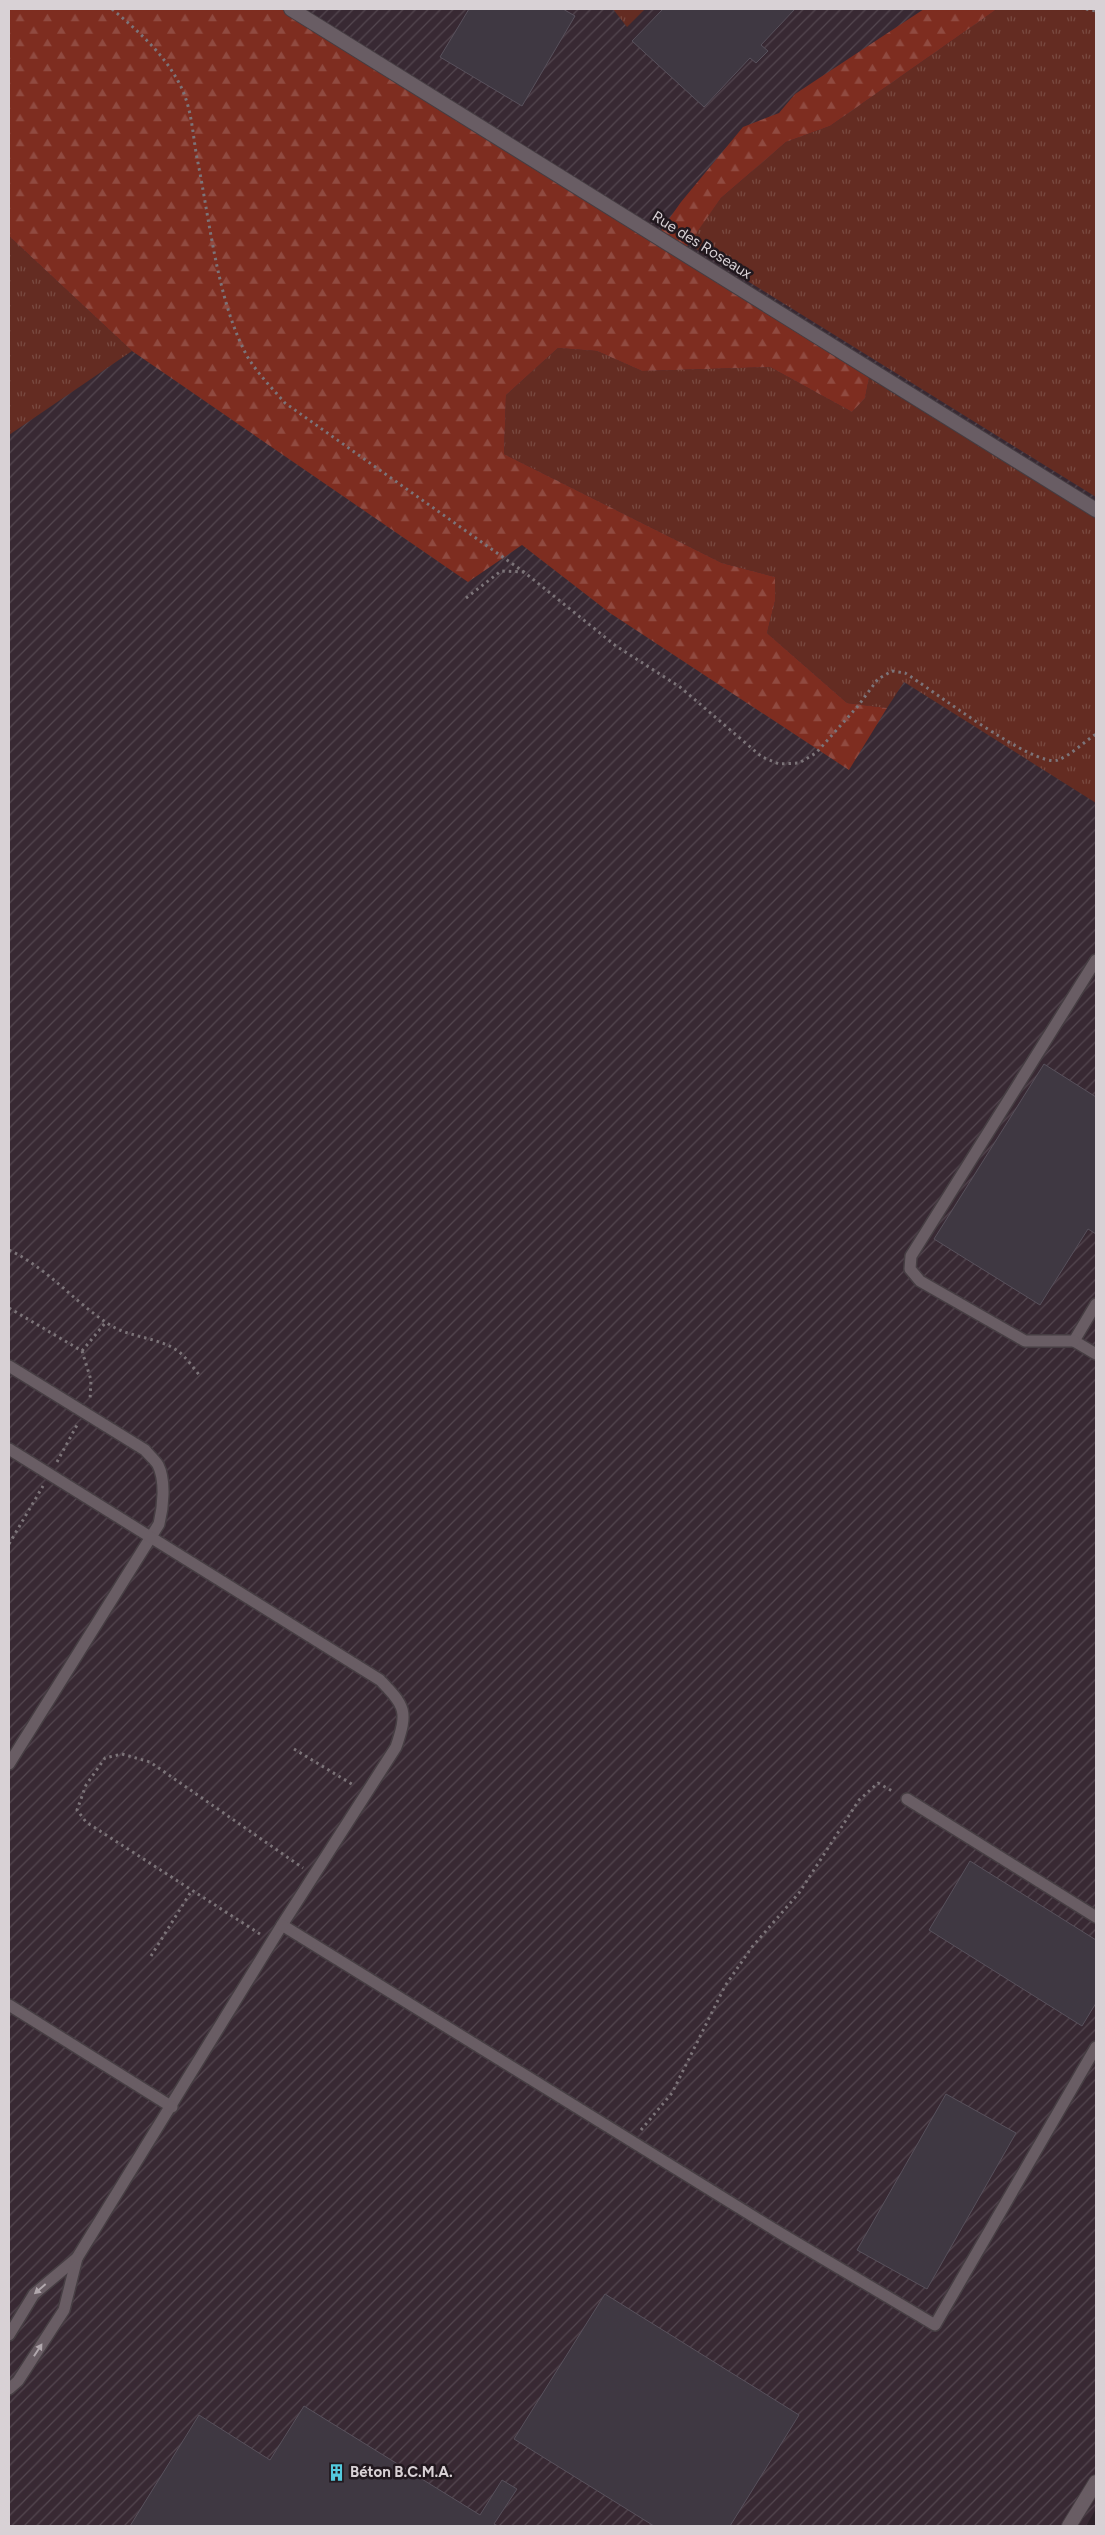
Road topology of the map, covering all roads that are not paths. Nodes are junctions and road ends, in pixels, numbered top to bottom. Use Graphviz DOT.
graph roads {
  1 [pos="291,9"];
  2 [pos="306,13"];
  3 [pos="1096,510"];
  4 [pos="1096,960"];
  5 [pos="1096,1304"];
  6 [pos="1074,1340"];
  7 [pos="1096,1354"];
  8 [pos="9,1366"];
  9 [pos="9,1449"];
  10 [pos="150,1538"];
  11 [pos="9,1764"];
  12 [pos="907,1799"];
  13 [pos="1096,1917"];
  14 [pos="282,1925"];
  15 [pos="9,2005"];
  16 [pos="1096,2047"];
  17 [pos="172,2107"];
  18 [pos="77,2258"];
  19 [pos="9,2335"];
  20 [pos="9,2389"];
  21 [pos="1096,2482"];
  22 [pos="1068,2526"];
  1 -- 2 [label="street, Rue des Roseaux"];
  2 -- 3 [label="street, Rue des Roseaux"];
  4 -- 6 [label="lane"];
  5 -- 6 [label="lane"];
  6 -- 7 [label="lane"];
  8 -- 10 [label="lane"];
  9 -- 10 [label="lane"];
  10 -- 11 [label="lane"];
  10 -- 14 [label="lane"];
  12 -- 13 [label="lane"];
  14 -- 16 [label="lane"];
  14 -- 17 [label="lane"];
  15 -- 17 [label="lane"];
  17 -- 18 [label="lane"];
  18 -- 19 [label="lane, one-way"];
  20 -- 18 [label="lane, one-way"];
  21 -- 22 [label="street"];
}
